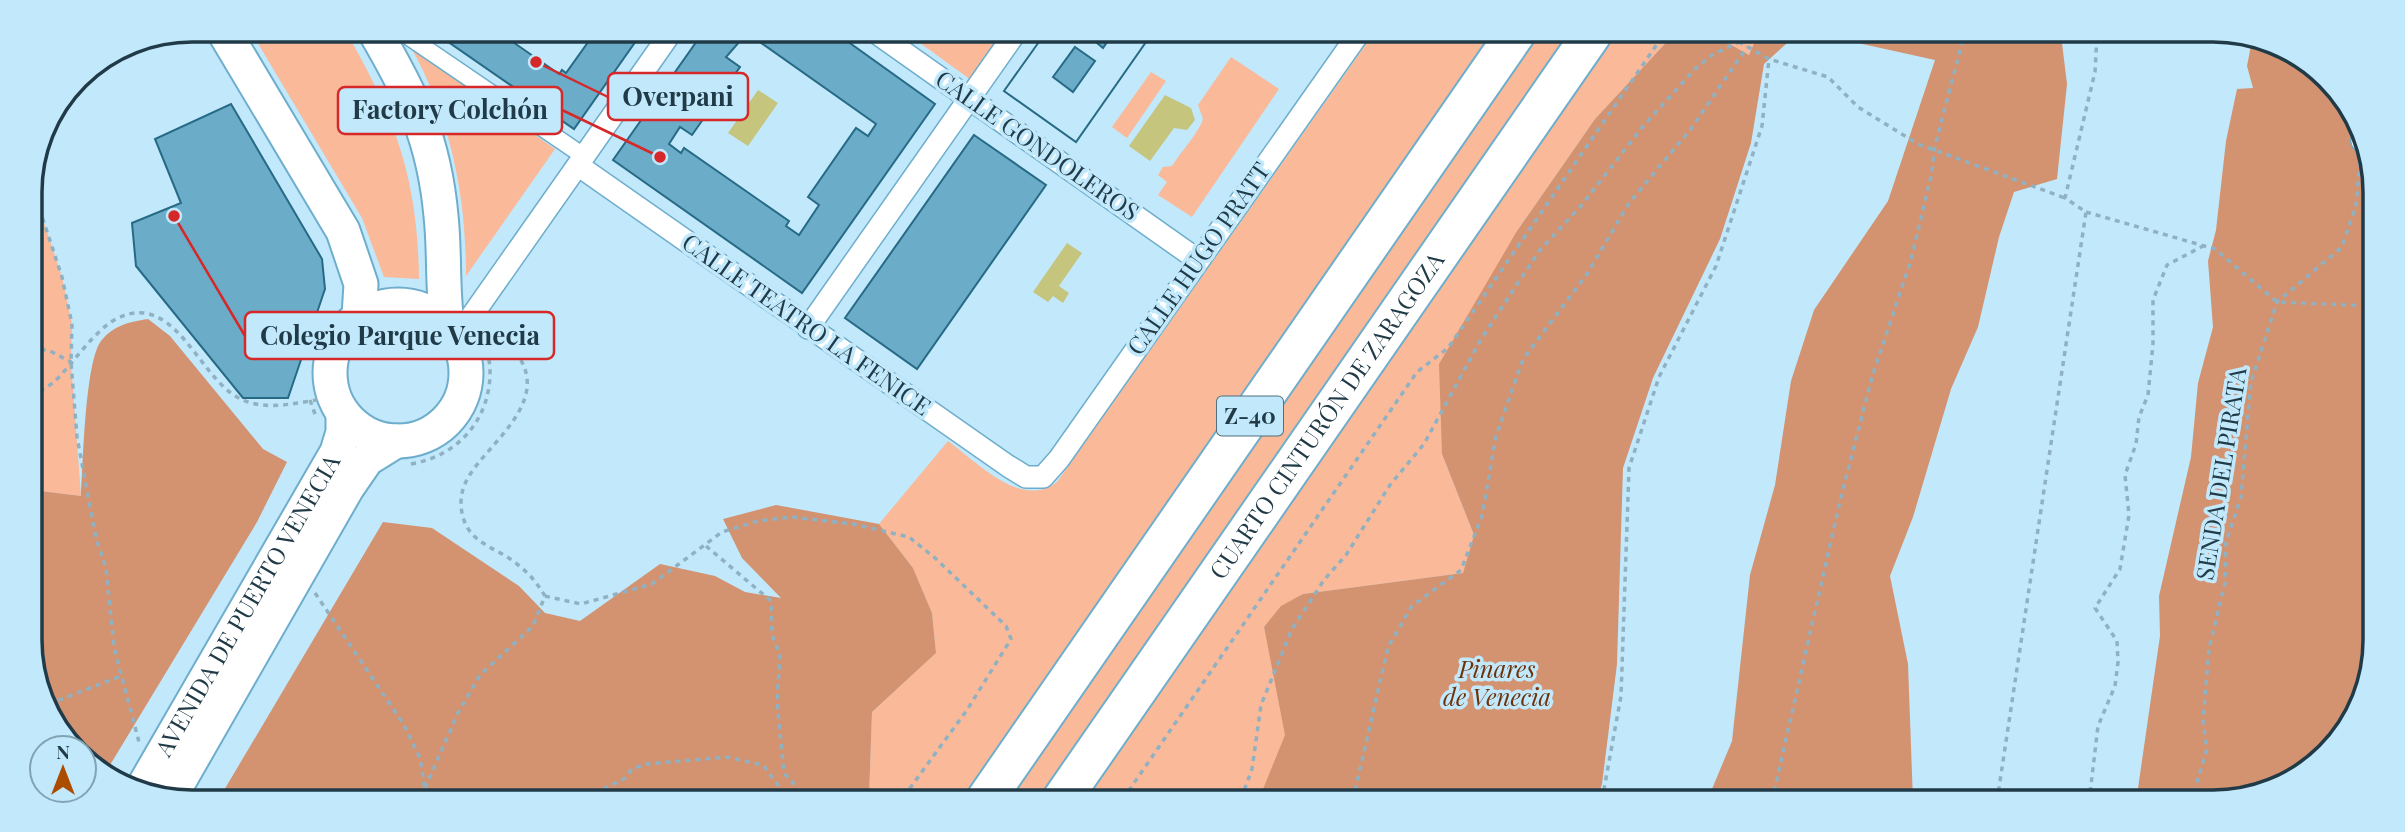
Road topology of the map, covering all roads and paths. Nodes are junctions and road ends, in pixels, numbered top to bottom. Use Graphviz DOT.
graph roads {
  1 [pos="230,42"];
  2 [pos="381,42"];
  3 [pos="416,42"];
  4 [pos="664,42"];
  5 [pos="889,42"];
  6 [pos="1009,42"];
  7 [pos="1353,42"];
  8 [pos="1510,42"];
  9 [pos="1586,42"];
  10 [pos="1658,42"];
  11 [pos="1739,42"];
  12 [pos="1962,42"];
  13 [pos="2097,42"];
  14 [pos="1747,47"];
  15 [pos="1769,59"];
  16 [pos="969,98"];
  17 [pos="1934,150"];
  18 [pos="582,162"];
  19 [pos="2360,164"];
  20 [pos="2065,198"];
  21 [pos="2086,212"];
  22 [pos="42,218"];
  23 [pos="2203,246"];
  24 [pos="1198,260"];
  25 [pos="2277,302"];
  26 [pos="2363,306"];
  27 [pos="359,316"];
  28 [pos="808,328"];
  29 [pos="467,334"];
  30 [pos="42,349"];
  31 [pos="71,362"];
  32 [pos="42,389"];
  33 [pos="339,407"];
  34 [pos="401,453"];
  35 [pos="1035,478"];
  36 [pos="706,546"];
  37 [pos="314,592"];
  38 [pos="545,596"];
  39 [pos="121,676"];
  40 [pos="55,702"];
  41 [pos="141,748"];
  42 [pos="146,783"];
  43 [pos="175,789"];
  44 [pos="423,790"];
  45 [pos="603,790"];
  46 [pos="781,790"];
  47 [pos="799,790"];
  48 [pos="909,790"];
  49 [pos="992,790"];
  50 [pos="1068,790"];
  51 [pos="1129,790"];
  52 [pos="1244,790"];
  53 [pos="1355,790"];
  54 [pos="1604,790"];
  55 [pos="1774,790"];
  56 [pos="1999,790"];
  57 [pos="2090,790"];
  58 [pos="2195,790"];
  1 -- 27 [label="main road"];
  2 -- 29 [label="main road"];
  3 -- 18 [label="street, CALLE TEATRO LA FENICE"];
  4 -- 18 [label="street"];
  5 -- 16 [label="street, CALLE GONDOLEROS"];
  6 -- 16 [label="street"];
  7 -- 24 [label="street, CALLE HUGO PRATT"];
  8 -- 49 [label="highway, Z-40"];
  9 -- 50 [label="highway, CUARTO CINTURÓN DE ZARAGOZA / Z-40"];
  10 -- 51 [label="path"];
  11 -- 14 [label="path"];
  11 -- 52 [label="path"];
  12 -- 17 [label="path"];
  13 -- 20 [label="path"];
  14 -- 15 [label="path"];
  14 -- 53 [label="path"];
  15 -- 17 [label="path"];
  15 -- 54 [label="path"];
  16 -- 24 [label="street, CALLE GONDOLEROS"];
  16 -- 28 [label="street"];
  17 -- 20 [label="path"];
  17 -- 55 [label="path"];
  18 -- 28 [label="street, CALLE TEATRO LA FENICE"];
  18 -- 29 [label="street"];
  19 -- 25 [label="path"];
  20 -- 21 [label="path"];
  21 -- 23 [label="path"];
  21 -- 56 [label="path"];
  22 -- 31 [label="path"];
  23 -- 25 [label="path"];
  23 -- 57 [label="path"];
  24 -- 35 [label="street, CALLE HUGO PRATT"];
  25 -- 26 [label="path"];
  25 -- 58 [label="path, SENDA DEL PIRATA"];
  27 -- 29 [label="main road"];
  27 -- 33 [label="main road"];
  28 -- 35 [label="street, CALLE TEATRO LA FENICE"];
  29 -- 34 [label="main road"];
  29 -- 34 [label="path"];
  29 -- 38 [label="path"];
  30 -- 31 [label="path"];
  31 -- 32 [label="path"];
  31 -- 33 [label="path"];
  31 -- 39 [label="path"];
  33 -- 34 [label="main road"];
  33 -- 42 [label="main road, AVENIDA DE PUERTO VENECIA"];
  34 -- 43 [label="main road, AVENIDA DE PUERTO VENECIA"];
  36 -- 38 [label="path"];
  36 -- 47 [label="path"];
  36 -- 48 [label="path"];
  37 -- 44 [label="path"];
  38 -- 44 [label="path"];
  39 -- 40 [label="path"];
  39 -- 41 [label="path"];
  45 -- 46 [label="path"];
}
